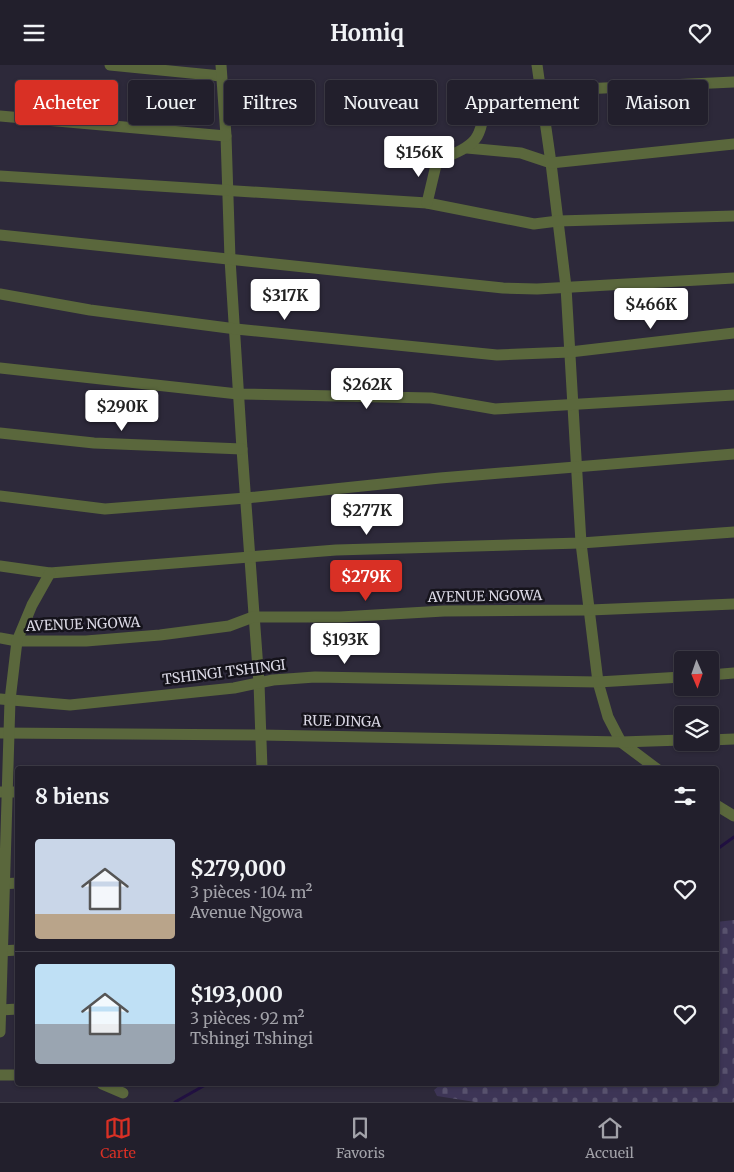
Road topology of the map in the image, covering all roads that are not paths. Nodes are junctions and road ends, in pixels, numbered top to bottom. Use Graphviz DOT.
graph roads {
  1 [pos="110,65"];
  2 [pos="537,65"];
  3 [pos="221,70"];
  4 [pos="538,80"];
  5 [pos="734,82"];
  6 [pos="598,88"];
  7 [pos="0,116"];
  8 [pos="481,125"];
  9 [pos="545,125"];
  10 [pos="226,137"];
  11 [pos="734,144"];
  12 [pos="467,148"];
  13 [pos="551,163"];
  14 [pos="0,175"];
  15 [pos="227,191"];
  16 [pos="427,203"];
  17 [pos="734,216"];
  18 [pos="558,221"];
  19 [pos="0,235"];
  20 [pos="230,259"];
  21 [pos="734,279"];
  22 [pos="566,287"];
  23 [pos="0,294"];
  24 [pos="236,329"];
  25 [pos="734,333"];
  26 [pos="570,352"];
  27 [pos="0,368"];
  28 [pos="238,394"];
  29 [pos="734,395"];
  30 [pos="572,405"];
  31 [pos="0,433"];
  32 [pos="242,449"];
  33 [pos="734,455"];
  34 [pos="576,469"];
  35 [pos="0,496"];
  36 [pos="246,498"];
  37 [pos="734,532"];
  38 [pos="581,543"];
  39 [pos="250,558"];
  40 [pos="0,566"];
  41 [pos="50,573"];
  42 [pos="734,604"];
  43 [pos="590,611"];
  44 [pos="253,617"];
  45 [pos="0,638"];
  46 [pos="17,641"];
  47 [pos="734,673"];
  48 [pos="719,674"];
  49 [pos="674,677"];
  50 [pos="598,682"];
  51 [pos="259,683"];
  52 [pos="5,700"];
  53 [pos="5,733"];
  54 [pos="261,735"];
  55 [pos="734,739"];
  56 [pos="674,740"];
  57 [pos="719,740"];
  58 [pos="621,742"];
  59 [pos="262,766"];
  60 [pos="653,766"];
  61 [pos="9,792"];
  62 [pos="719,807"];
  63 [pos="730,814"];
  64 [pos="8,846"];
  65 [pos="2,883"];
  66 [pos="15,883"];
  67 [pos="15,950"];
  68 [pos="2,951"];
  69 [pos="1,1009"];
  70 [pos="15,1009"];
  71 [pos="0,1032"];
  72 [pos="0,1075"];
  73 [pos="15,1075"];
  74 [pos="107,1086"];
  75 [pos="124,1093"];
  1 -- 3 [label="street"];
  2 -- 4 [label="street"];
  3 -- 10 [label="street"];
  5 -- 6 [label="street"];
  7 -- 10 [label="street"];
  8 -- 12 [label="street"];
  9 -- 13 [label="street"];
  10 -- 15 [label="street"];
  11 -- 13 [label="street"];
  12 -- 13 [label="street"];
  12 -- 16 [label="street"];
  13 -- 18 [label="street"];
  14 -- 15 [label="street"];
  15 -- 16 [label="street"];
  15 -- 20 [label="street"];
  16 -- 18 [label="street"];
  17 -- 18 [label="street"];
  18 -- 22 [label="street"];
  19 -- 20 [label="street"];
  20 -- 22 [label="street"];
  20 -- 24 [label="street"];
  21 -- 22 [label="street"];
  22 -- 26 [label="street"];
  23 -- 24 [label="street"];
  24 -- 26 [label="street"];
  24 -- 28 [label="street"];
  25 -- 26 [label="street"];
  26 -- 30 [label="street"];
  27 -- 28 [label="street"];
  28 -- 30 [label="street"];
  28 -- 32 [label="street"];
  29 -- 30 [label="street"];
  30 -- 34 [label="street"];
  31 -- 32 [label="street"];
  32 -- 36 [label="street"];
  33 -- 34 [label="street"];
  34 -- 36 [label="street"];
  34 -- 38 [label="street"];
  35 -- 36 [label="street"];
  36 -- 39 [label="street"];
  37 -- 38 [label="street"];
  38 -- 39 [label="street"];
  38 -- 43 [label="street"];
  39 -- 41 [label="street"];
  39 -- 44 [label="street"];
  40 -- 41 [label="street"];
  41 -- 46 [label="street"];
  42 -- 43 [label="street, AVENUE NGOWA"];
  43 -- 44 [label="street, AVENUE NGOWA"];
  43 -- 50 [label="street"];
  44 -- 46 [label="street, AVENUE NGOWA"];
  44 -- 51 [label="street"];
  45 -- 46 [label="street, AVENUE NGOWA"];
  46 -- 52 [label="street"];
  47 -- 48 [label="street"];
  49 -- 50 [label="street, TSHINGI TSHINGI"];
  50 -- 51 [label="street, TSHINGI TSHINGI"];
  50 -- 58 [label="street"];
  51 -- 52 [label="street, TSHINGI TSHINGI"];
  51 -- 54 [label="street"];
  52 -- 53 [label="street"];
  53 -- 54 [label="street, RUE DINGA"];
  53 -- 61 [label="street"];
  54 -- 58 [label="street, RUE DINGA"];
  54 -- 59 [label="street"];
  55 -- 57 [label="street"];
  56 -- 58 [label="street, RUE DINGA"];
  58 -- 60 [label="street"];
  61 -- 64 [label="street"];
  62 -- 63 [label="street"];
  64 -- 65 [label="street"];
  65 -- 66 [label="street"];
  65 -- 68 [label="street"];
  67 -- 68 [label="street"];
  68 -- 69 [label="street"];
  69 -- 70 [label="street"];
  69 -- 71 [label="street"];
  72 -- 73 [label="street"];
  74 -- 75 [label="street"];
}
